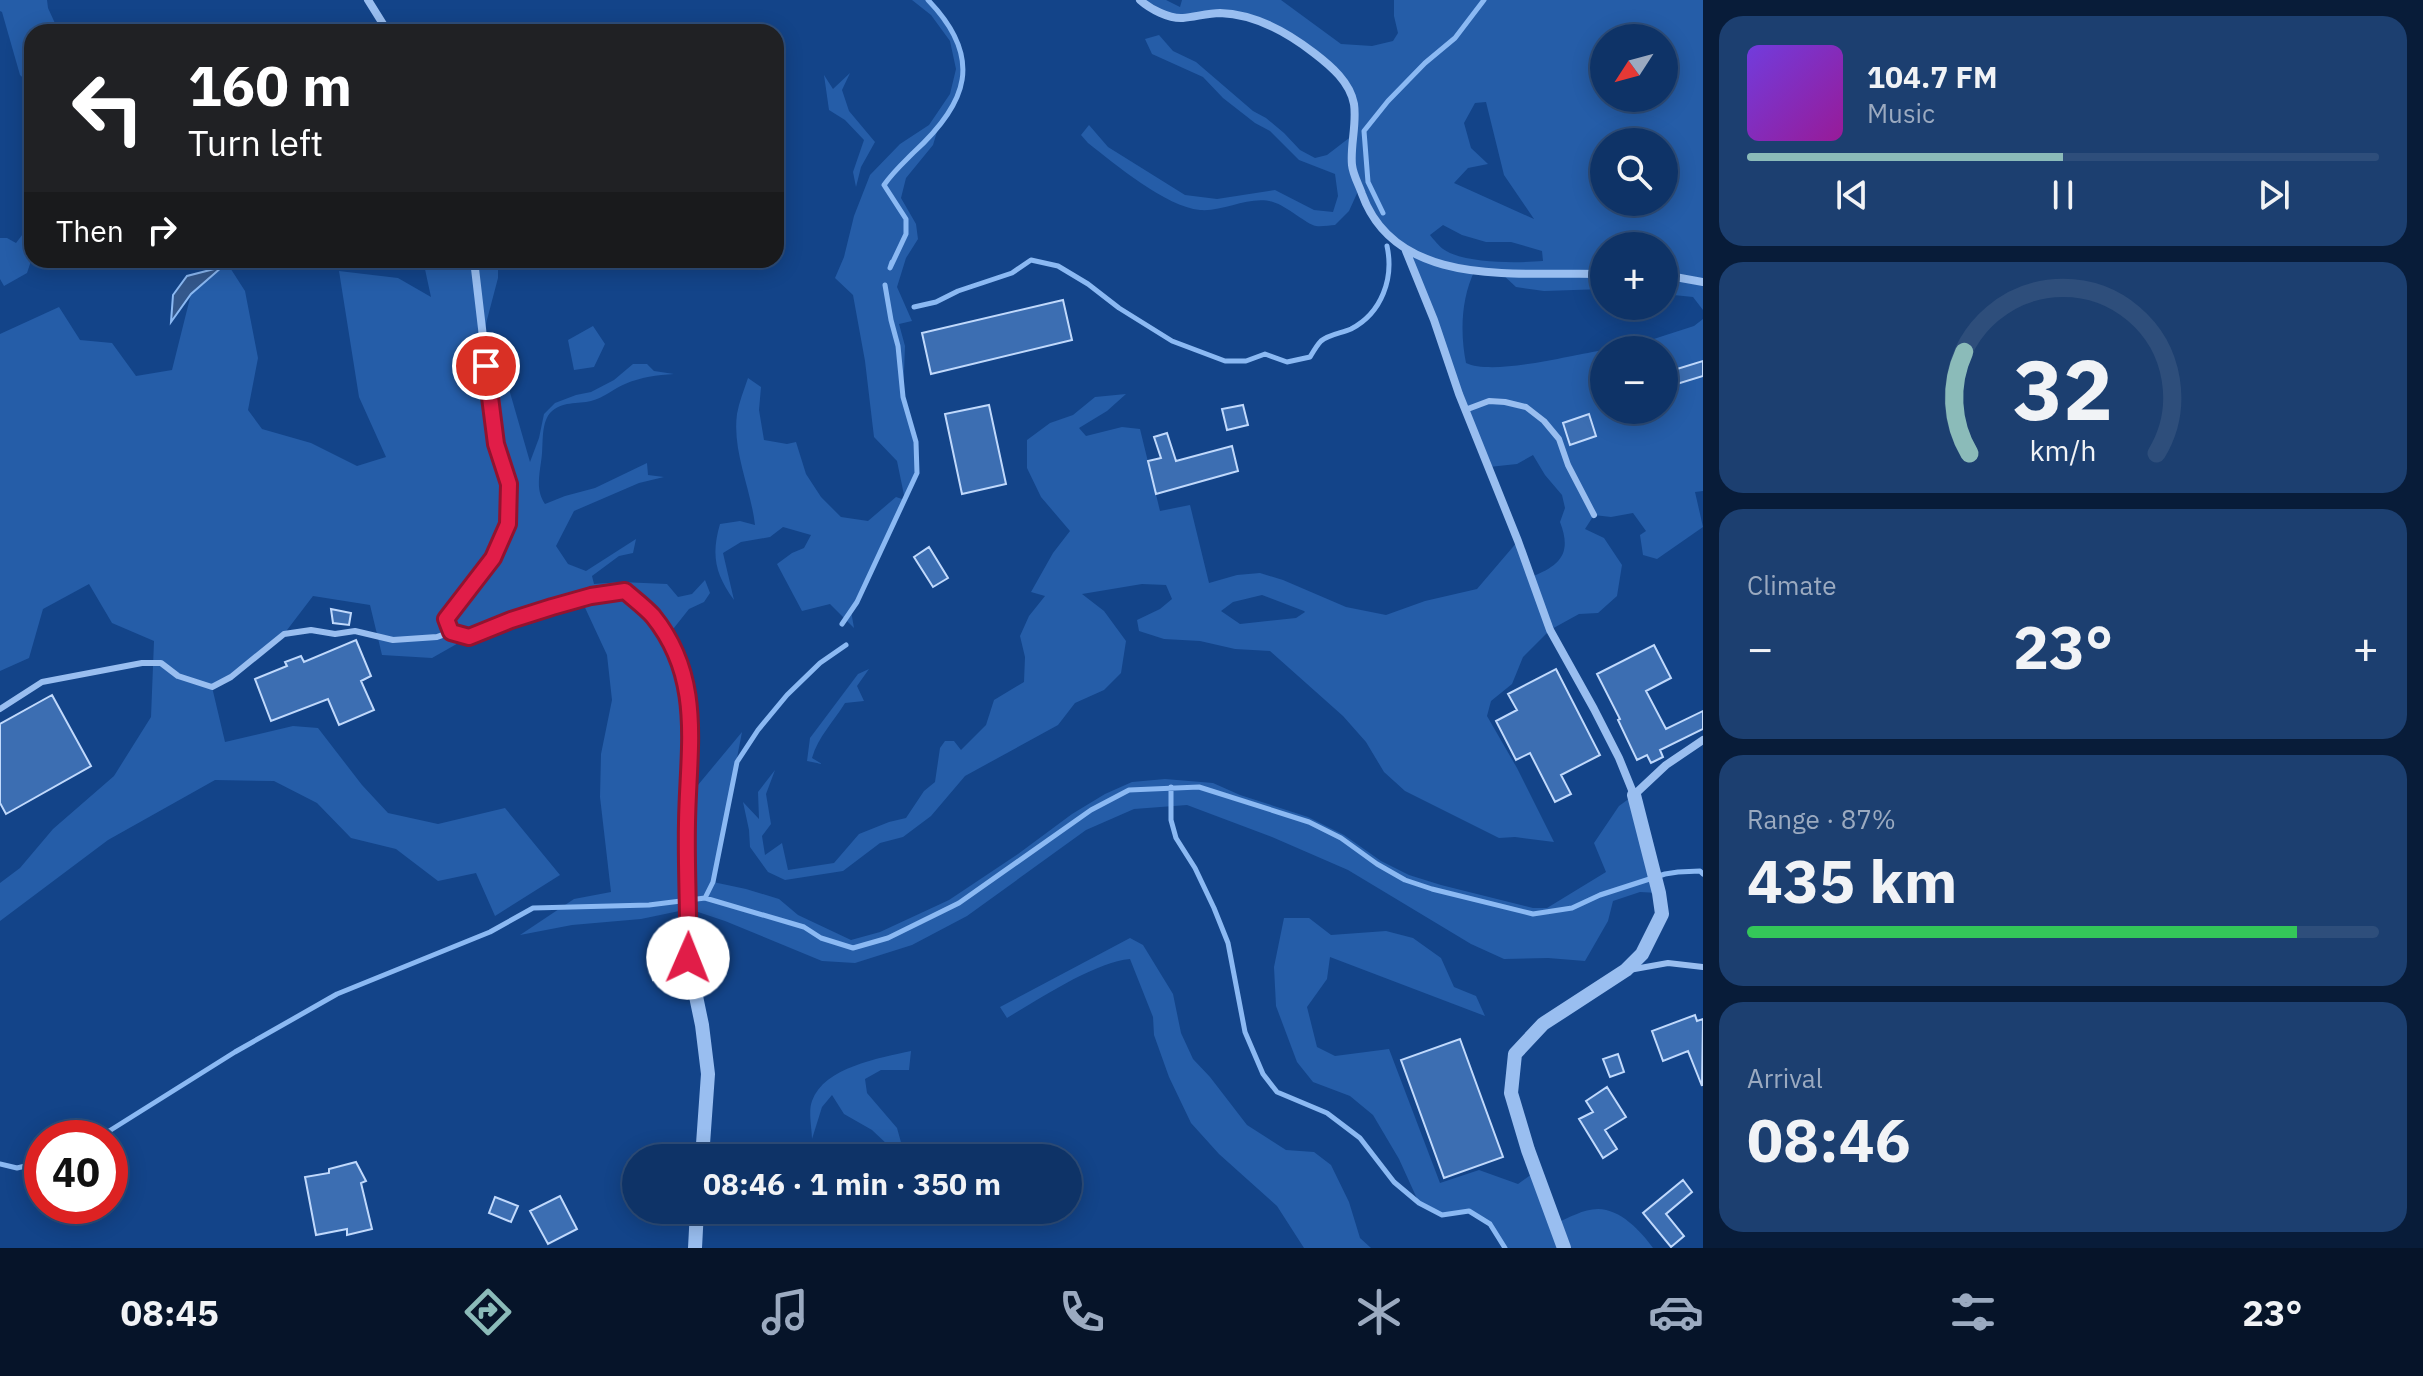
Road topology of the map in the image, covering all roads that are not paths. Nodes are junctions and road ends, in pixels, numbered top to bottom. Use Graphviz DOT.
graph roads {
  1 [pos="368,0"];
  2 [pos="1140,0"];
  3 [pos="383,24"];
  4 [pos="1406,251"];
  5 [pos="475,268"];
  6 [pos="1590,274"];
  7 [pos="1678,278"];
  8 [pos="1703,282"];
  9 [pos="1465,410"];
  10 [pos="1594,515"];
  11 [pos="451,632"];
  12 [pos="0,709"];
  13 [pos="1703,740"];
  14 [pos="1634,795"];
  15 [pos="689,908"];
  16 [pos="1703,967"];
  17 [pos="1626,970"];
  18 [pos="703,1144"];
  19 [pos="696,1224"];
  20 [pos="695,1248"];
  21 [pos="1564,1248"];
  1 -- 3 [label="street"];
  2 -- 4 [label="street"];
  4 -- 6 [label="street"];
  4 -- 9 [label="street"];
  5 -- 11 [label="street"];
  7 -- 8 [label="street"];
  9 -- 10 [label="lane"];
  9 -- 14 [label="street"];
  11 -- 12 [label="lane"];
  11 -- 15 [label="street"];
  13 -- 14 [label="street"];
  14 -- 17 [label="street"];
  15 -- 18 [label="street"];
  16 -- 17 [label="lane"];
  17 -- 21 [label="street"];
  19 -- 20 [label="street"];
}
